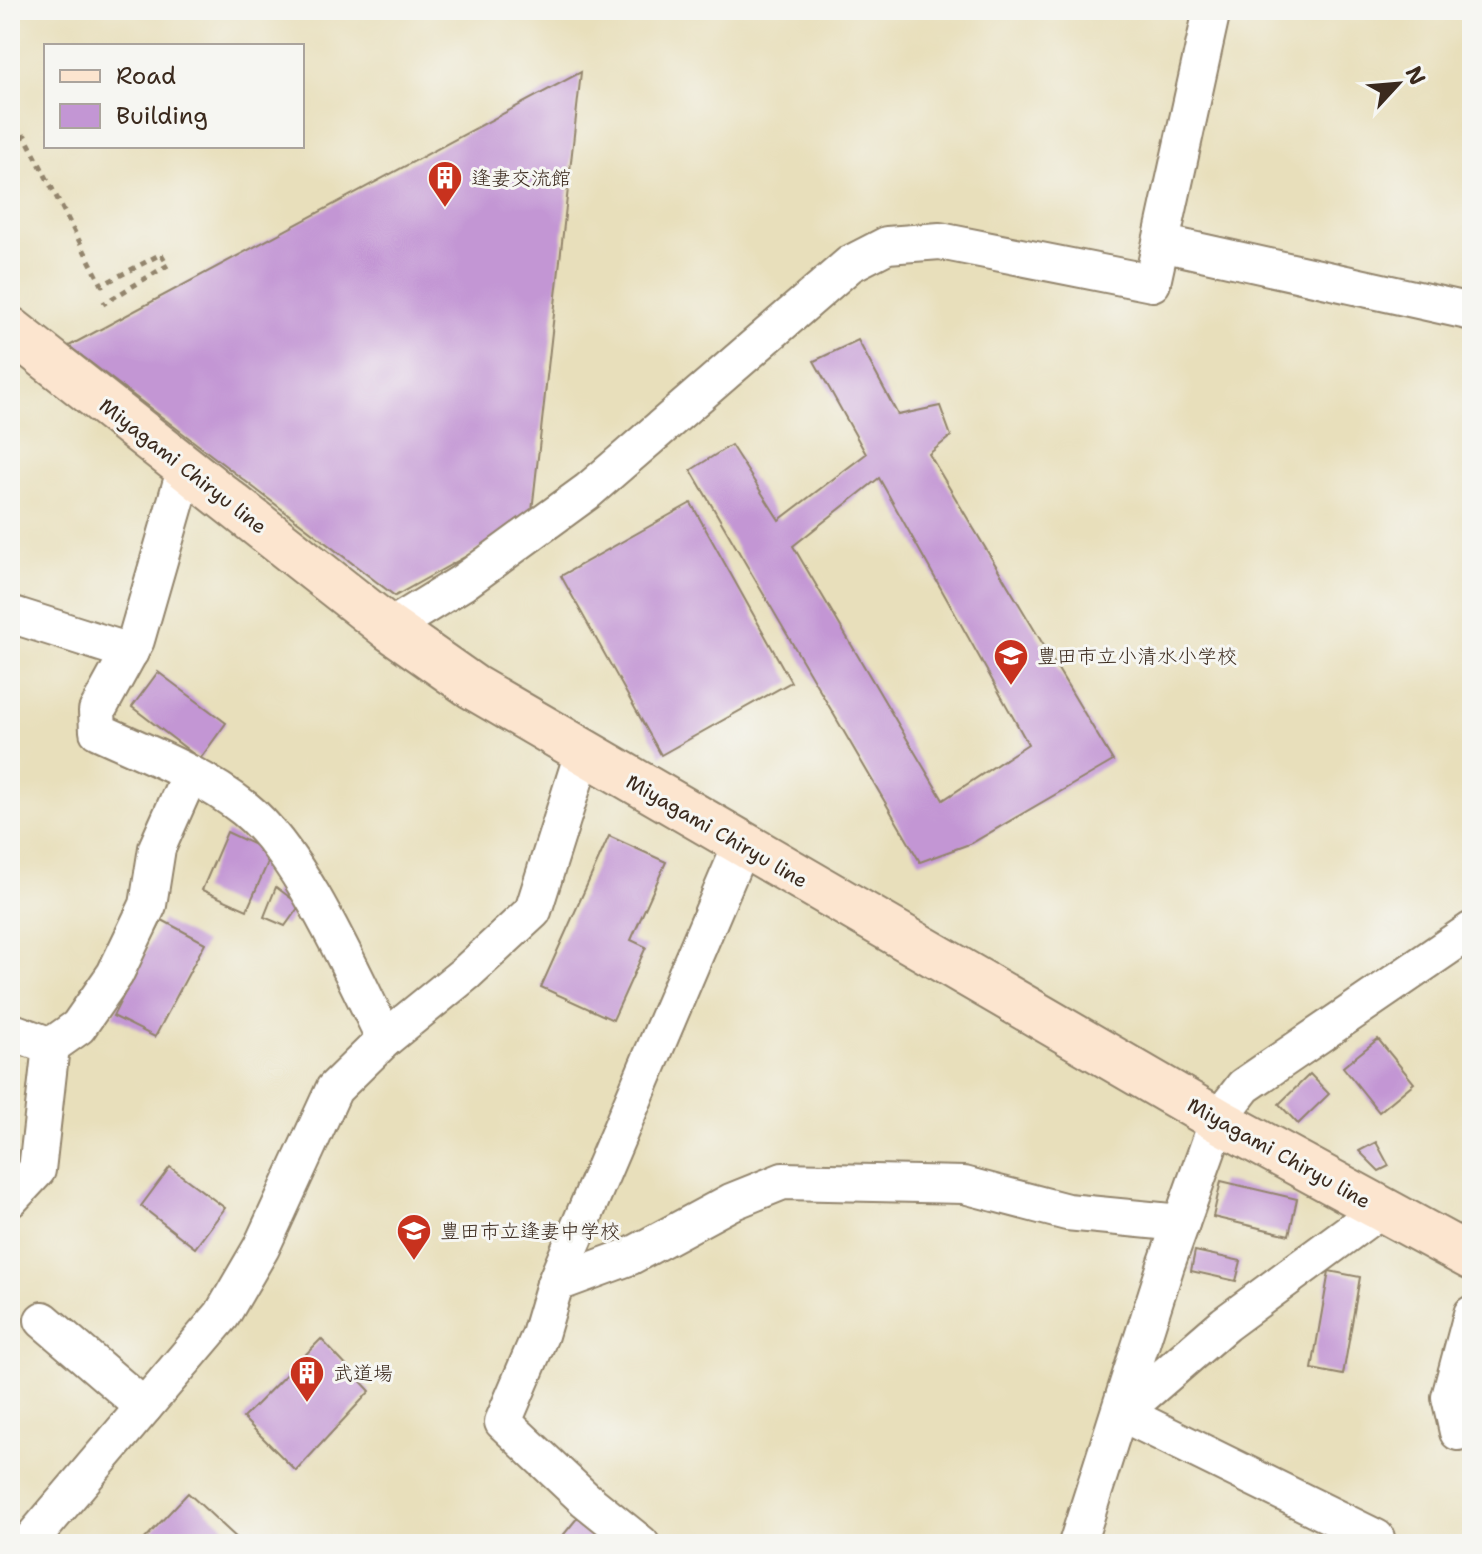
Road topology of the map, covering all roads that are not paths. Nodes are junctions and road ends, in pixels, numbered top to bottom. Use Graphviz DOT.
graph roads {
  1 [pos="1212,10"];
  2 [pos="1161,243"];
  3 [pos="1472,312"];
  4 [pos="10,329"];
  5 [pos="186,467"];
  6 [pos="10,614"];
  7 [pos="389,628"];
  8 [pos="130,652"];
  9 [pos="583,753"];
  10 [pos="190,774"];
  11 [pos="741,846"];
  12 [pos="1472,930"];
  13 [pos="10,1031"];
  14 [pos="385,1039"];
  15 [pos="51,1046"];
  16 [pos="1218,1120"];
  17 [pos="10,1199"];
  18 [pos="1381,1209"];
  19 [pos="1181,1223"];
  20 [pos="1472,1258"];
  21 [pos="555,1284"];
  22 [pos="1472,1314"];
  23 [pos="43,1320"];
  24 [pos="144,1407"];
  25 [pos="1122,1413"];
  26 [pos="1458,1432"];
  27 [pos="1376,1538"];
  28 [pos="28,1544"];
  29 [pos="641,1544"];
  30 [pos="1077,1544"];
  1 -- 2 [label="street"];
  2 -- 3 [label="street"];
  2 -- 7 [label="street"];
  4 -- 5 [label="main road, Miyagami Chiryu line"];
  5 -- 7 [label="main road, Miyagami Chiryu line"];
  5 -- 8 [label="street"];
  6 -- 8 [label="street"];
  7 -- 9 [label="main road, Miyagami Chiryu line"];
  8 -- 10 [label="street"];
  9 -- 11 [label="main road, Miyagami Chiryu line"];
  9 -- 14 [label="street"];
  10 -- 14 [label="street"];
  10 -- 15 [label="street"];
  11 -- 16 [label="main road, Miyagami Chiryu line"];
  11 -- 21 [label="street"];
  12 -- 16 [label="street"];
  13 -- 15 [label="street"];
  14 -- 24 [label="street"];
  15 -- 17 [label="street"];
  16 -- 18 [label="main road, Miyagami Chiryu line"];
  16 -- 19 [label="street"];
  18 -- 20 [label="main road, Miyagami Chiryu line"];
  18 -- 25 [label="street"];
  19 -- 21 [label="street"];
  19 -- 25 [label="street"];
  21 -- 29 [label="street"];
  22 -- 26 [label="street"];
  23 -- 24 [label="street"];
  24 -- 28 [label="street"];
  25 -- 27 [label="street"];
  25 -- 30 [label="street"];
}
